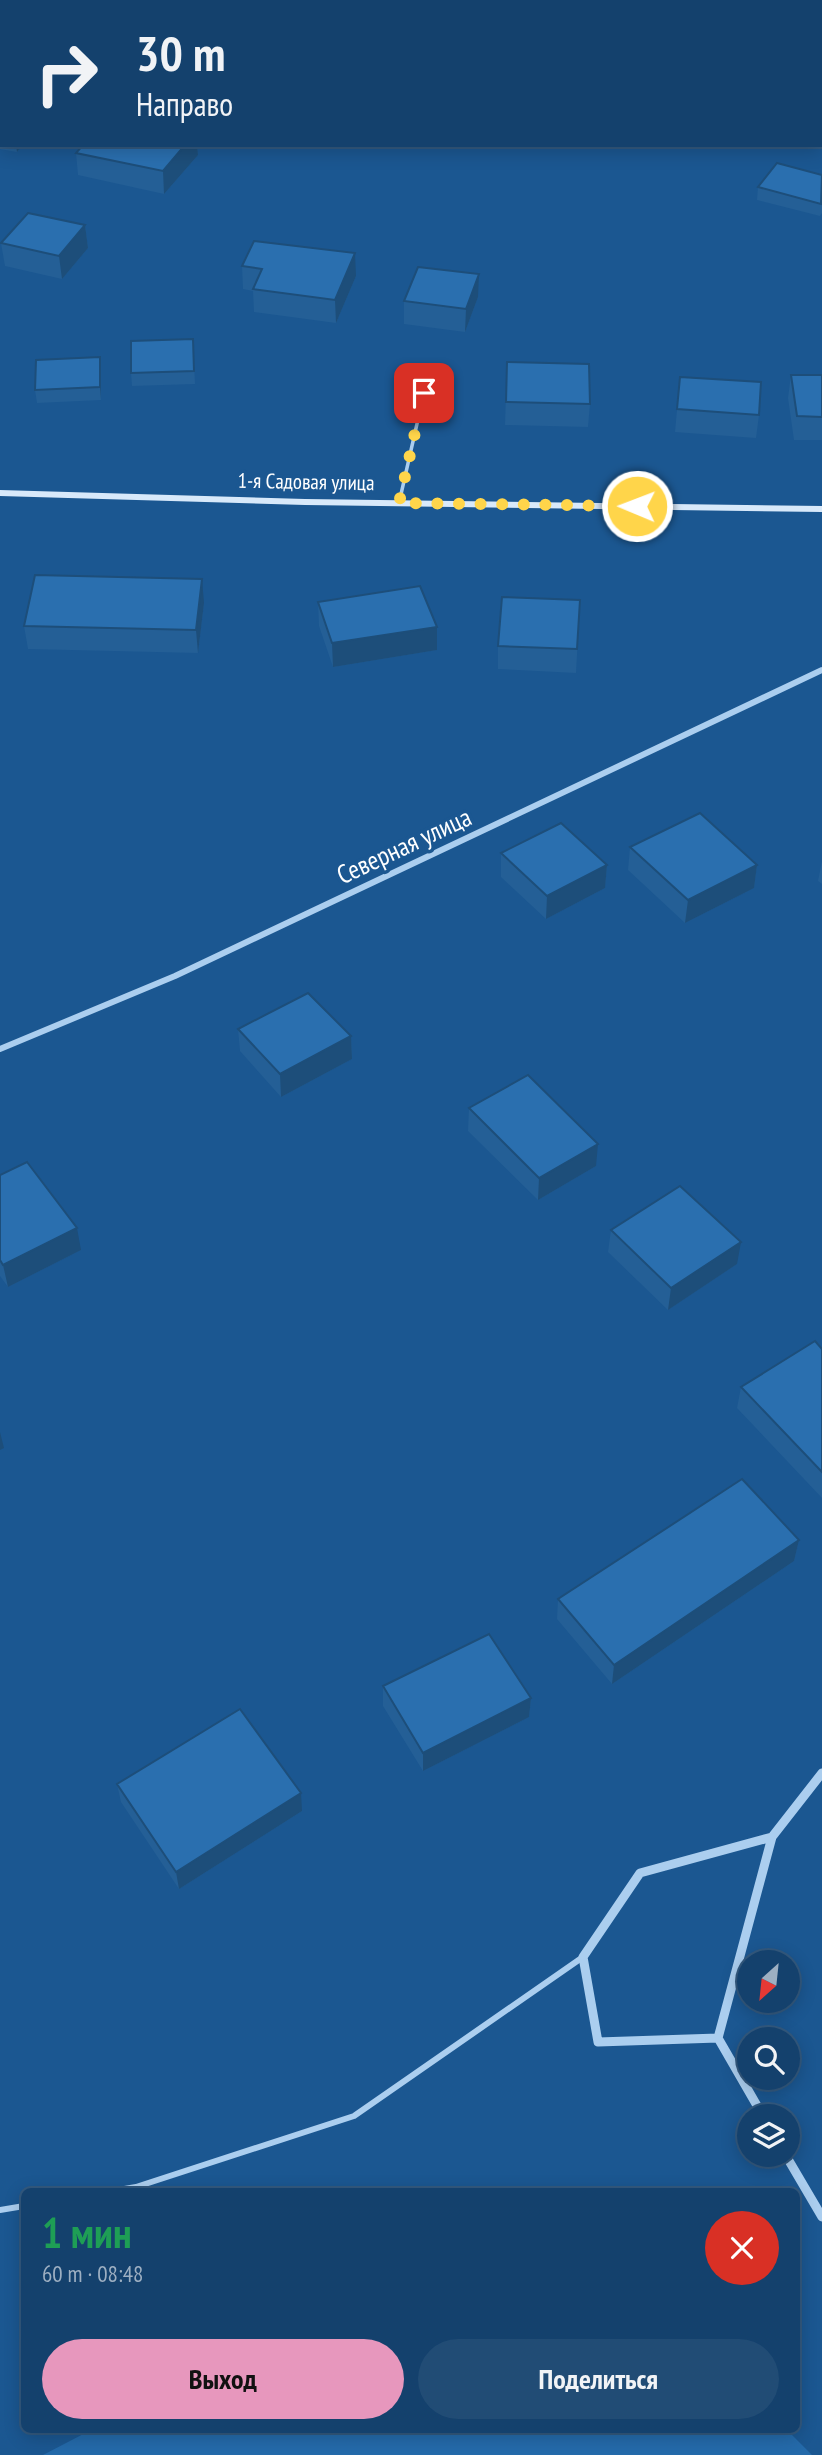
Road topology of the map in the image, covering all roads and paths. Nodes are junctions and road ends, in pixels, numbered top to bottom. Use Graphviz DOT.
graph roads {
  1 [pos="424,393"];
  2 [pos="0,493"];
  3 [pos="399,503"];
  4 [pos="822,509"];
  5 [pos="822,670"];
  6 [pos="0,1049"];
  7 [pos="822,1773"];
  8 [pos="772,1837"];
  9 [pos="583,1957"];
  10 [pos="718,2038"];
  11 [pos="756,2104"];
  12 [pos="793,2167"];
  13 [pos="130,2188"];
  14 [pos="21,2206"];
  15 [pos="0,2210"];
  16 [pos="822,2217"];
  1 -- 3 [label="lane"];
  2 -- 3 [label="street, 1-я Садовая улица"];
  3 -- 4 [label="street, 1-я Садовая улица"];
  5 -- 6 [label="street, Северная улица"];
  7 -- 8 [label="street"];
  8 -- 9 [label="street"];
  8 -- 10 [label="street"];
  9 -- 10 [label="street"];
  9 -- 13 [label="lane"];
  10 -- 11 [label="street"];
  12 -- 16 [label="street"];
  14 -- 15 [label="lane"];
}
